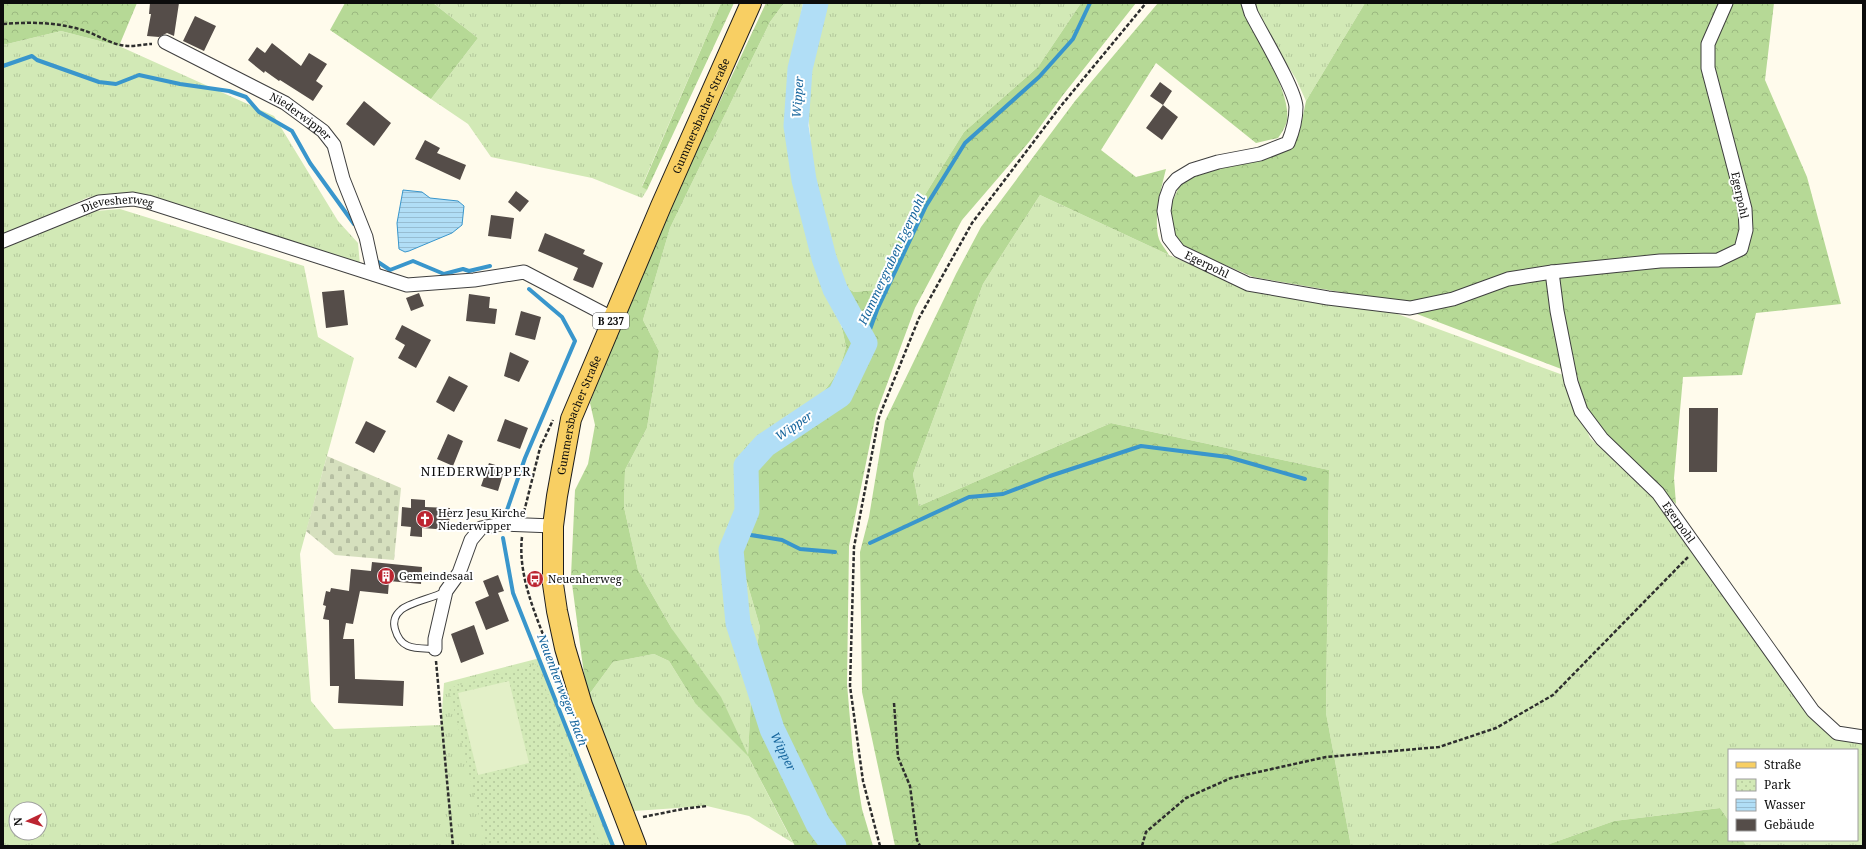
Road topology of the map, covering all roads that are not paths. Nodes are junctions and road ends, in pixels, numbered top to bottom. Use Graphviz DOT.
graph roads {
  1 [pos="751,3"];
  2 [pos="1248,3"];
  3 [pos="1726,3"];
  4 [pos="165,42"];
  5 [pos="3,241"];
  6 [pos="1552,272"];
  7 [pos="374,274"];
  8 [pos="612,318"];
  9 [pos="553,526"];
  10 [pos="446,591"];
  11 [pos="435,649"];
  12 [pos="1863,737"];
  13 [pos="636,846"];
  1 -- 8 [label="main road, Gummersbacher Straße / B 237"];
  2 -- 6 [label="street, Egerpohl"];
  3 -- 6 [label="street, Egerpohl"];
  4 -- 7 [label="street, Niederwipper"];
  5 -- 7 [label="street, Dievesherweg"];
  6 -- 12 [label="street, Egerpohl"];
  7 -- 8 [label="street"];
  8 -- 9 [label="main road, Gummersbacher Straße / B 237"];
  9 -- 10 [label="street"];
  9 -- 13 [label="main road, Gummersbacher Straße / B 237"];
  10 -- 11 [label="street"];
  10 -- 11 [label="lane"];
}
